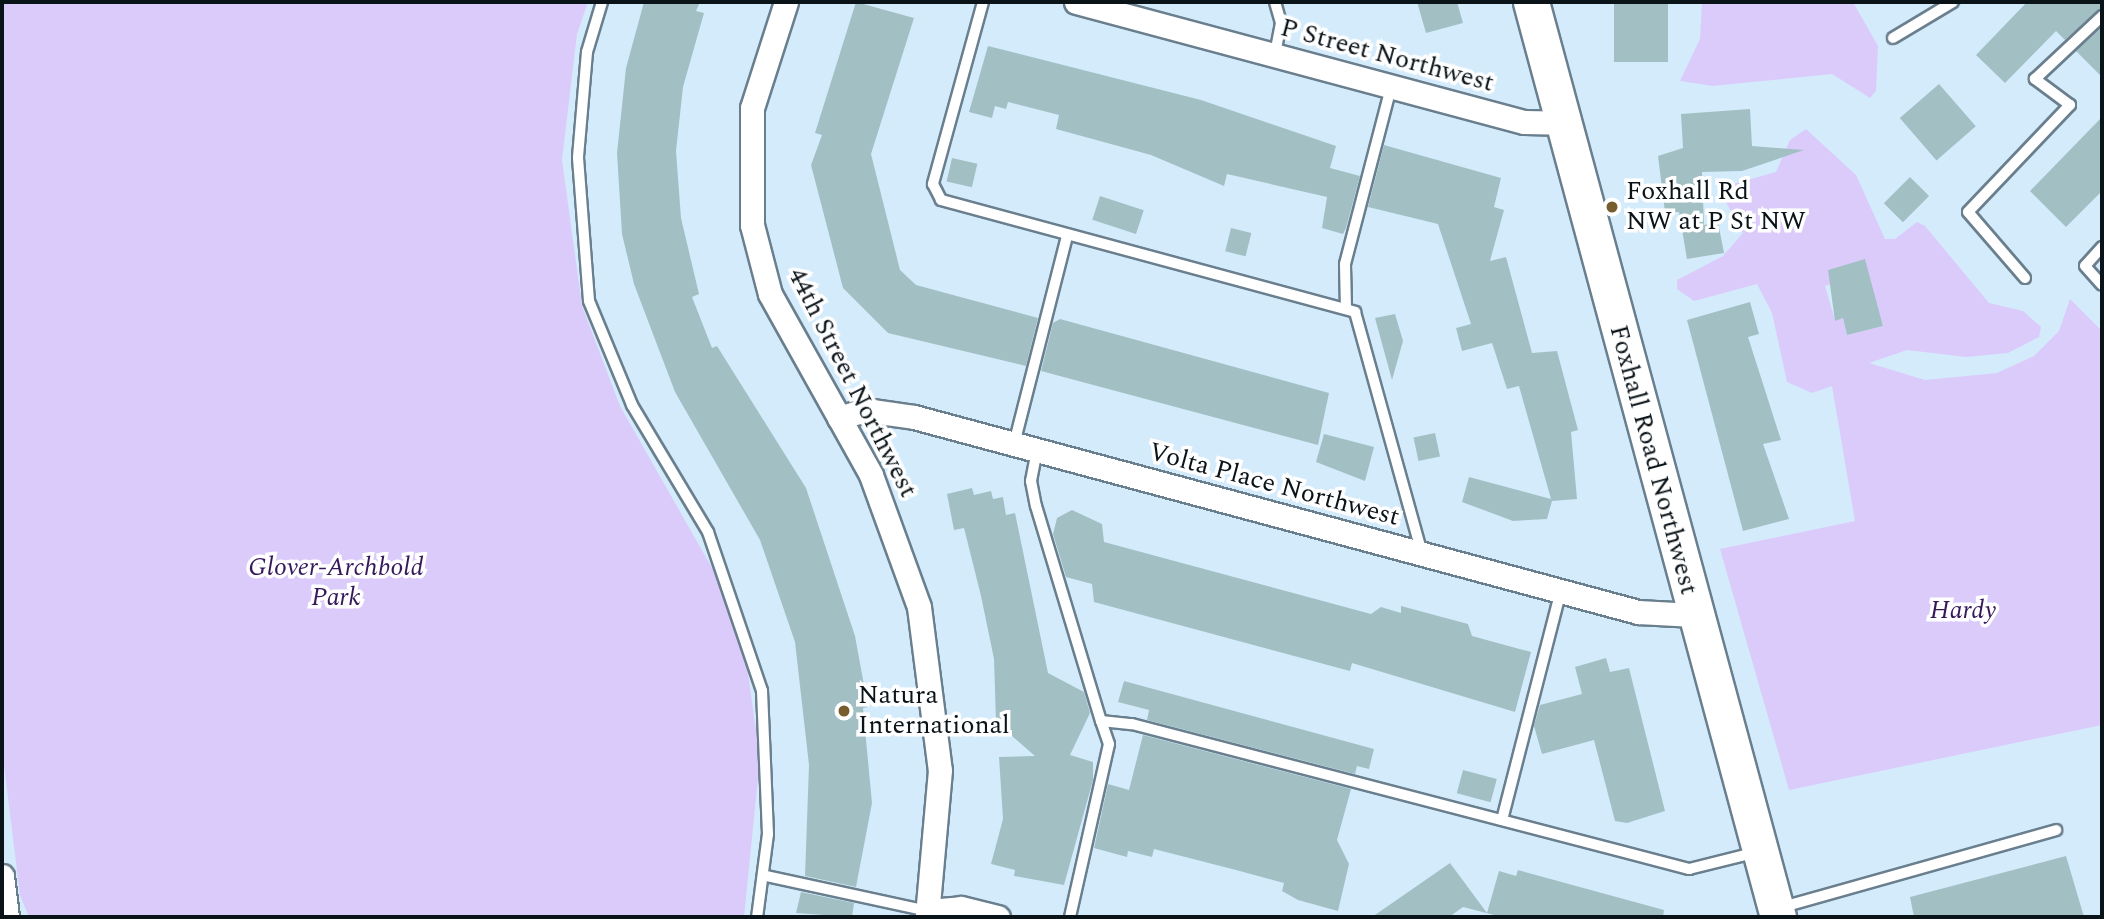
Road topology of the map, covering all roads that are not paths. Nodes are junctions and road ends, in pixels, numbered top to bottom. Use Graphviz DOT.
graph roads {
  1 [pos="602,2"];
  2 [pos="786,2"];
  3 [pos="983,2"];
  4 [pos="1076,2"];
  5 [pos="1275,2"];
  6 [pos="1531,2"];
  7 [pos="1953,2"];
  8 [pos="2102,16"];
  9 [pos="1893,37"];
  10 [pos="1275,55"];
  11 [pos="1391,87"];
  12 [pos="1563,123"];
  13 [pos="1067,236"];
  14 [pos="2102,247"];
  15 [pos="2025,278"];
  16 [pos="2102,285"];
  17 [pos="1346,309"];
  18 [pos="839,418"];
  19 [pos="1014,444"];
  20 [pos="1037,450"];
  21 [pos="1422,554"];
  22 [pos="1561,592"];
  23 [pos="1694,615"];
  24 [pos="1101,721"];
  25 [pos="1502,820"];
  26 [pos="2056,830"];
  27 [pos="1760,852"];
  28 [pos="2,876"];
  29 [pos="766,876"];
  30 [pos="1777,913"];
  31 [pos="930,915"];
  32 [pos="7,917"];
  33 [pos="757,917"];
  34 [pos="998,917"];
  35 [pos="1070,917"];
  1 -- 29 [label="lane"];
  2 -- 18 [label="street, 44th Street Northwest"];
  3 -- 13 [label="lane"];
  4 -- 10 [label="street, P Street Northwest"];
  5 -- 10 [label="lane"];
  6 -- 12 [label="main road, Foxhall Road Northwest"];
  7 -- 9 [label="lane"];
  8 -- 15 [label="lane"];
  10 -- 11 [label="street, P Street Northwest"];
  11 -- 12 [label="street, P Street Northwest"];
  11 -- 17 [label="lane"];
  12 -- 23 [label="main road, Foxhall Road Northwest"];
  13 -- 17 [label="lane"];
  13 -- 19 [label="lane"];
  14 -- 16 [label="lane"];
  17 -- 21 [label="lane"];
  18 -- 19 [label="street, Volta Place Northwest"];
  18 -- 31 [label="street, 44th Street Northwest"];
  19 -- 20 [label="street, Volta Place Northwest"];
  20 -- 21 [label="street, Volta Place Northwest"];
  20 -- 24 [label="lane"];
  21 -- 22 [label="street, Volta Place Northwest"];
  22 -- 23 [label="street, Volta Place Northwest"];
  22 -- 25 [label="lane"];
  23 -- 27 [label="main road, Foxhall Road Northwest"];
  24 -- 25 [label="lane"];
  24 -- 35 [label="lane"];
  25 -- 27 [label="lane"];
  26 -- 30 [label="lane"];
  27 -- 30 [label="main road, Foxhall Road Northwest"];
  28 -- 32 [label="street"];
  29 -- 31 [label="lane"];
  29 -- 33 [label="lane"];
  31 -- 34 [label="street"];
}
